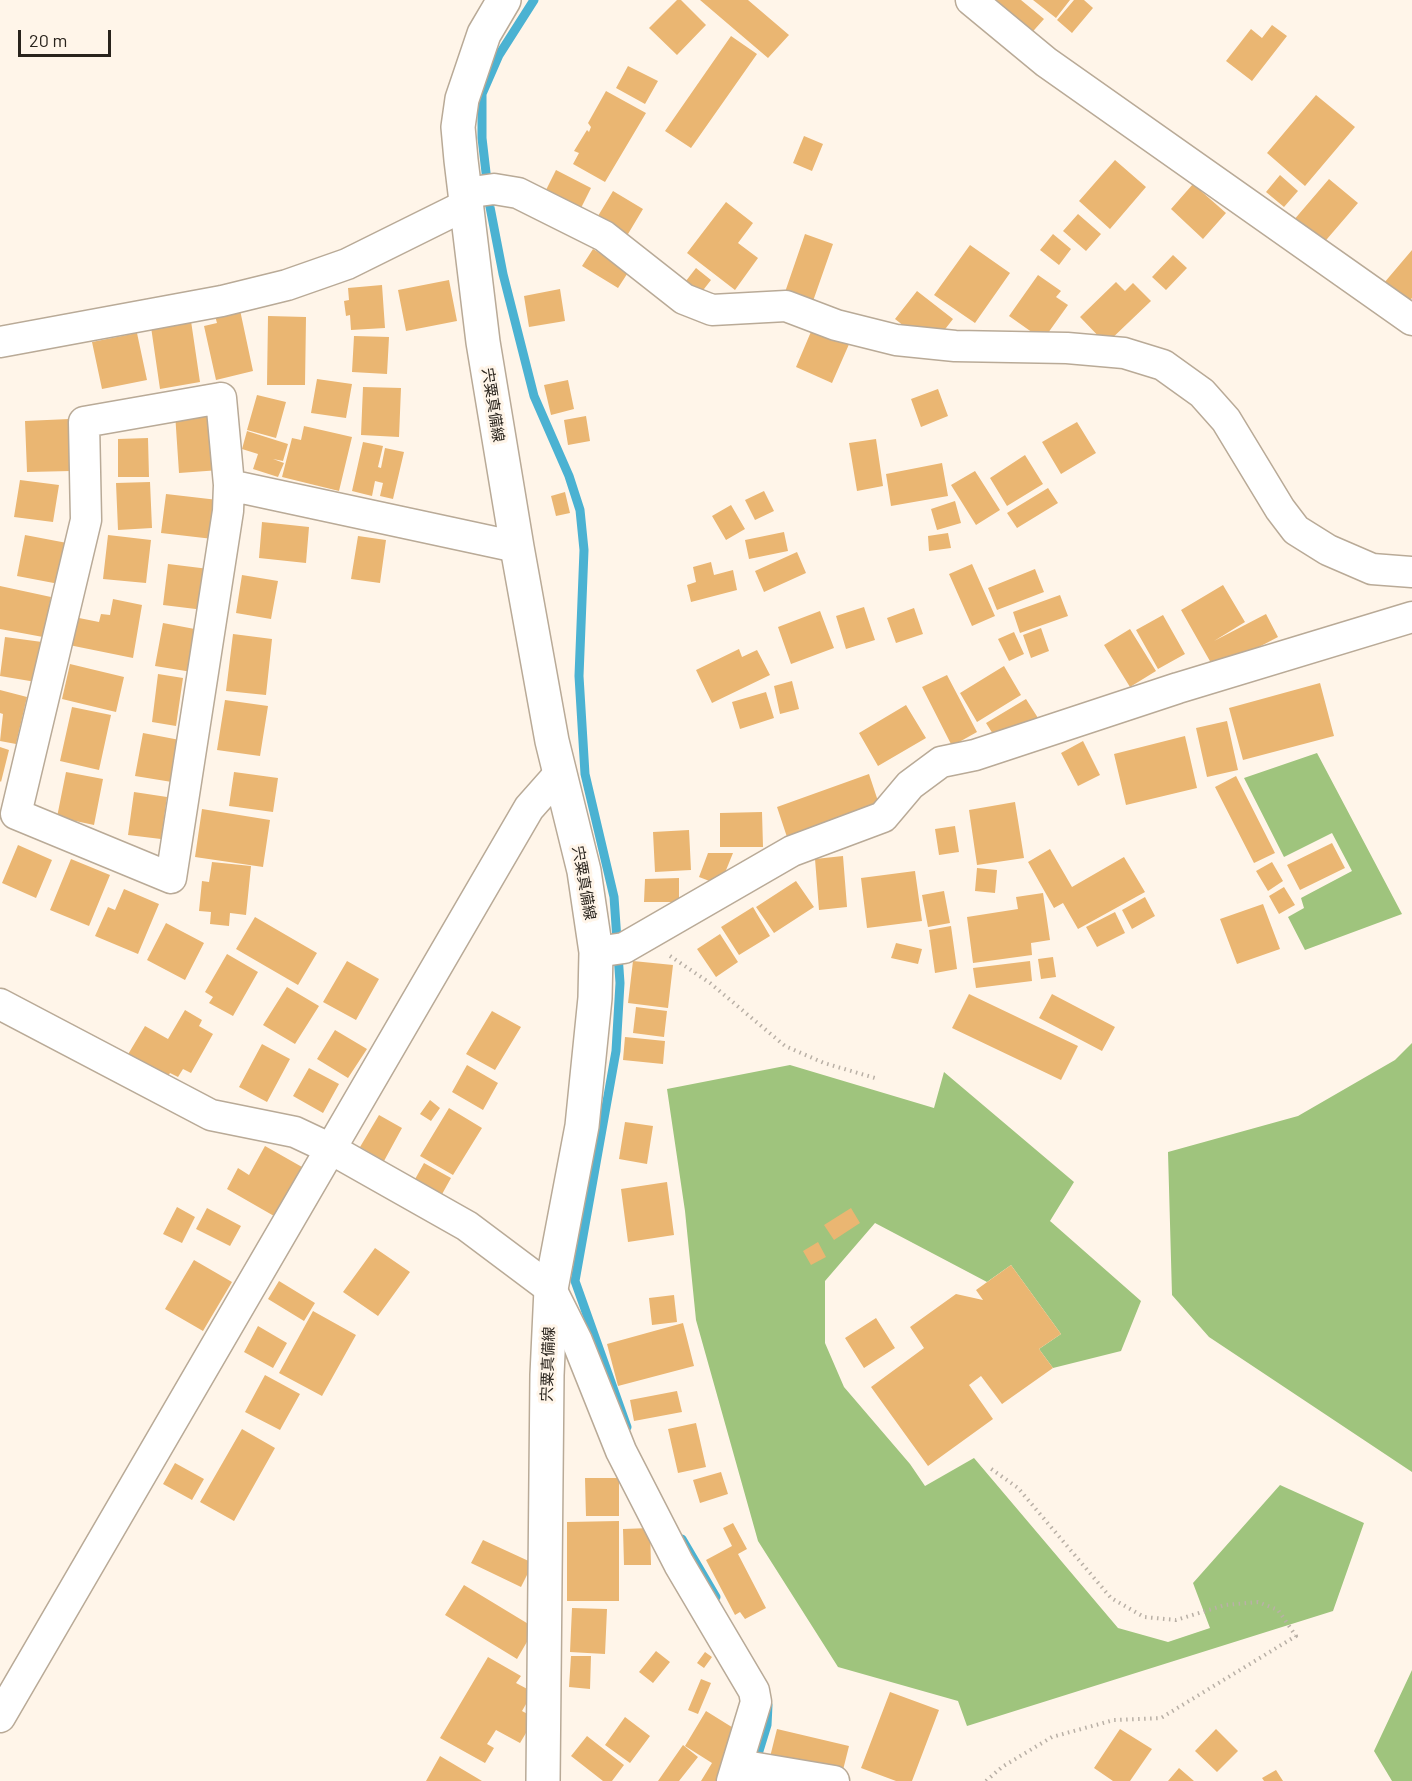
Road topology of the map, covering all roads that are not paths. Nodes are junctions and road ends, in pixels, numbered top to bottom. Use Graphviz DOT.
graph roads {
  1 [pos="504,0"];
  2 [pos="971,0"];
  3 [pos="476,195"];
  4 [pos="1412,320"];
  5 [pos="0,342"];
  6 [pos="229,484"];
  7 [pos="517,547"];
  8 [pos="1412,572"];
  9 [pos="1412,617"];
  10 [pos="560,773"];
  11 [pos="618,947"];
  12 [pos="0,1004"];
  13 [pos="329,1148"];
  14 [pos="551,1289"];
  15 [pos="0,1717"];
  16 [pos="745,1771"];
  17 [pos="543,1781"];
  18 [pos="834,1781"];
  1 -- 3 [label="main road, 宍粟真備線"];
  2 -- 4 [label="street"];
  3 -- 5 [label="street"];
  3 -- 7 [label="main road, 宍粟真備線"];
  3 -- 8 [label="street"];
  6 -- 6 [label="street"];
  6 -- 7 [label="street"];
  7 -- 10 [label="main road, 宍粟真備線"];
  9 -- 11 [label="street"];
  10 -- 11 [label="main road, 宍粟真備線"];
  10 -- 13 [label="street"];
  11 -- 14 [label="main road, 宍粟真備線"];
  12 -- 13 [label="street"];
  13 -- 14 [label="street"];
  13 -- 15 [label="street"];
  14 -- 16 [label="street"];
  14 -- 17 [label="main road, 宍粟真備線"];
  16 -- 18 [label="street"];
}
